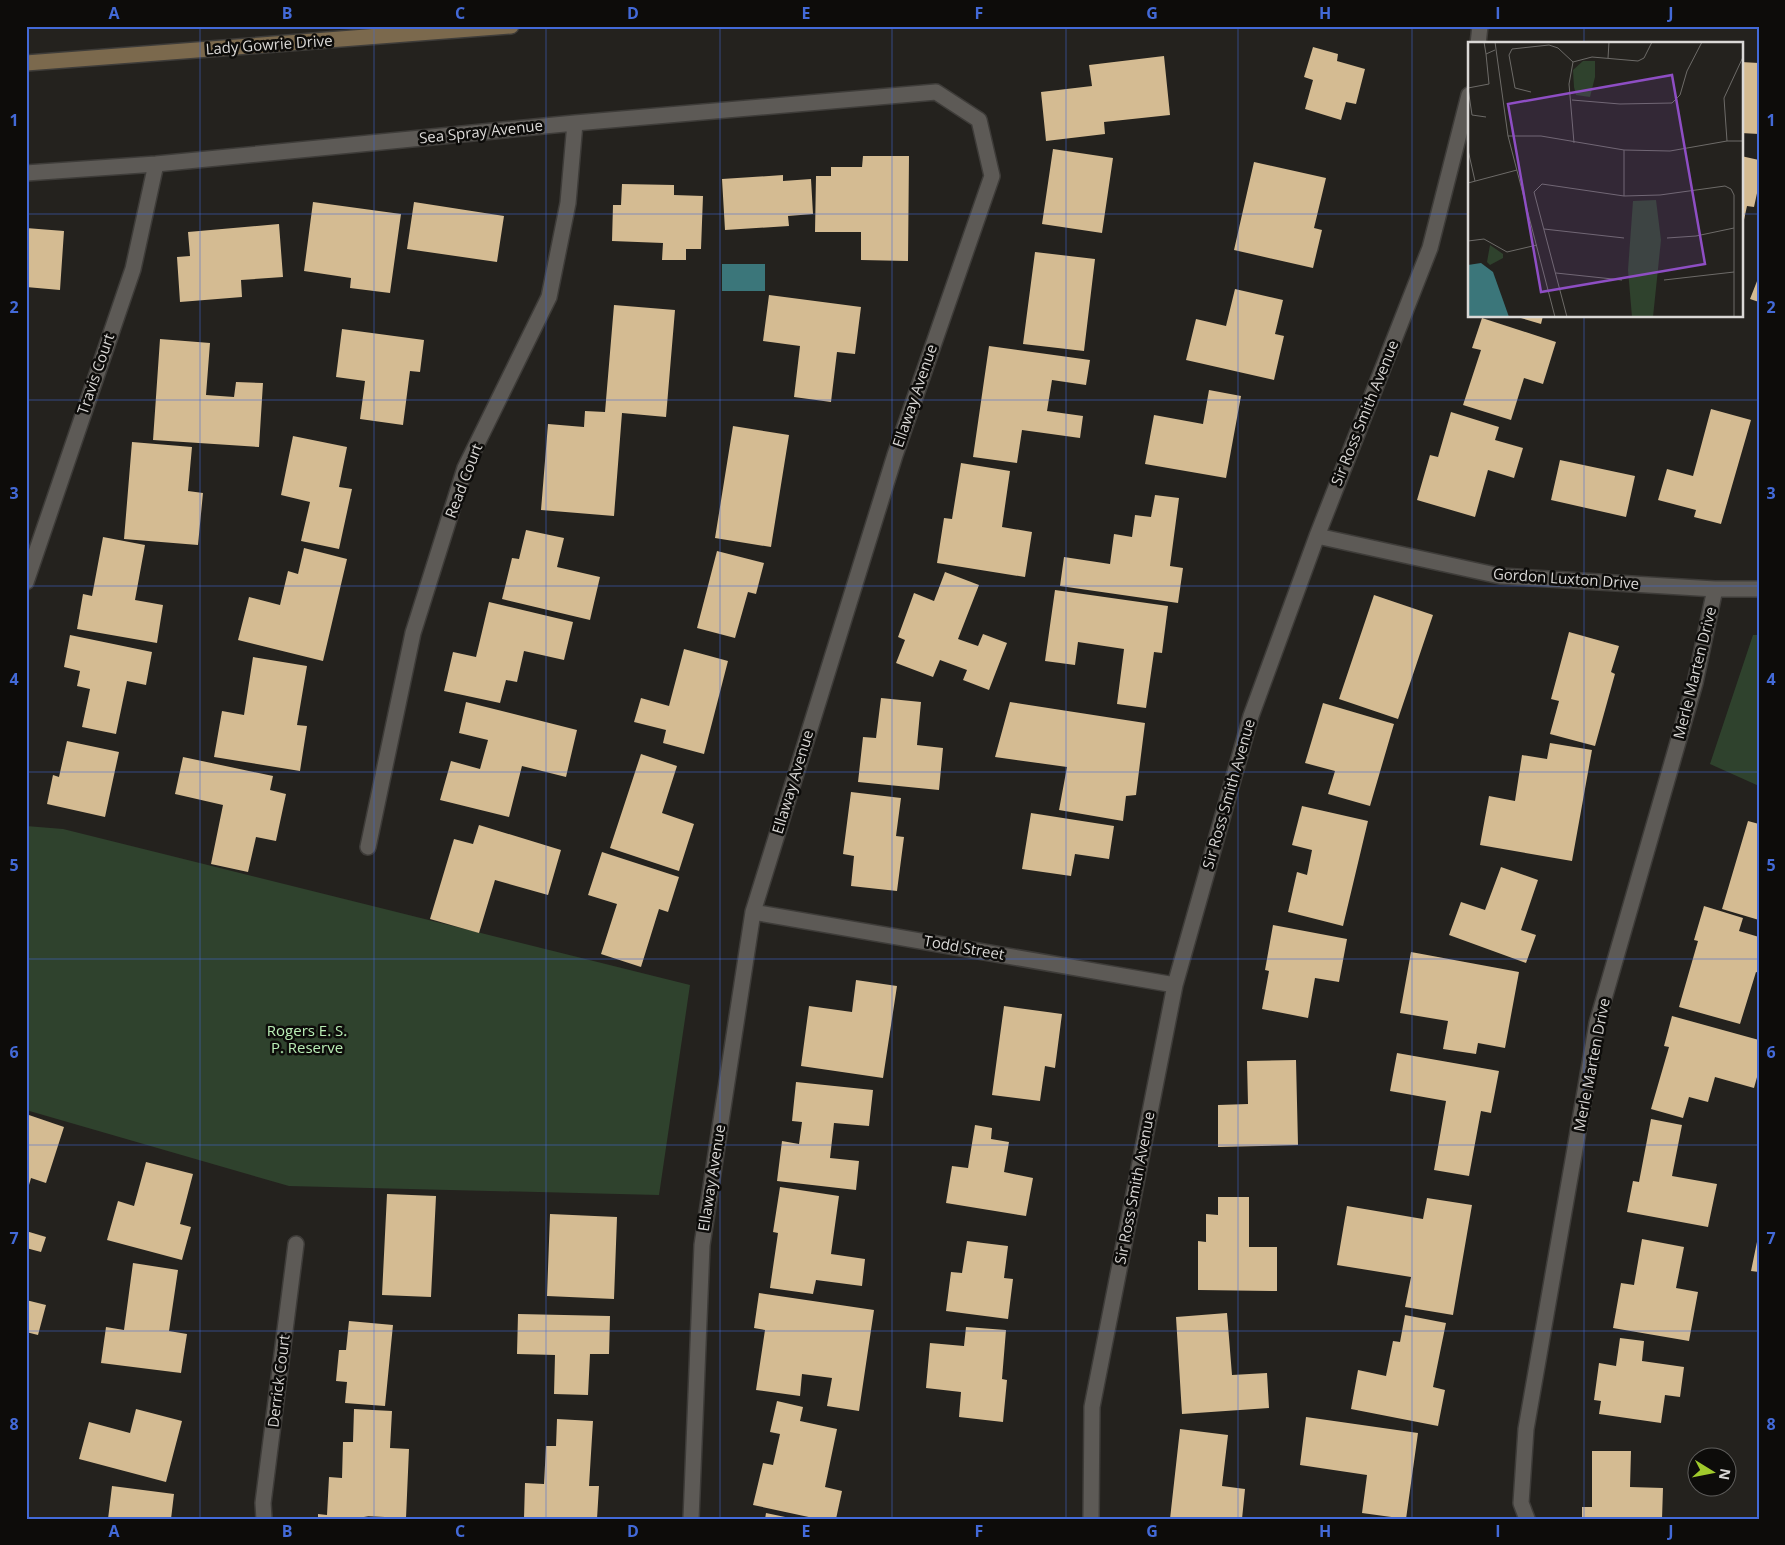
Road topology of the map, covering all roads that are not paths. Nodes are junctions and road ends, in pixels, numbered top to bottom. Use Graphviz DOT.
graph roads {
  1 [pos="511,26"];
  2 [pos="1480,26"];
  3 [pos="438,29"];
  4 [pos="1478,42"];
  5 [pos="26,63"];
  6 [pos="936,92"];
  7 [pos="1468,99"];
  8 [pos="575,123"];
  9 [pos="156,164"];
  10 [pos="26,173"];
  11 [pos="1317,536"];
  12 [pos="26,582"];
  13 [pos="1759,588"];
  14 [pos="1715,589"];
  15 [pos="368,847"];
  16 [pos="753,912"];
  17 [pos="1175,985"];
  18 [pos="296,1244"];
  19 [pos="264,1519"];
  20 [pos="692,1519"];
  21 [pos="1091,1519"];
  22 [pos="1527,1519"];
  1 -- 3 [label="main road, Lady Gowrie Drive"];
  2 -- 4 [label="street"];
  3 -- 5 [label="main road, Lady Gowrie Drive"];
  6 -- 8 [label="street, Sea Spray Avenue"];
  6 -- 16 [label="street, Ellaway Avenue"];
  7 -- 11 [label="street, Sir Ross Smith Avenue"];
  8 -- 9 [label="street, Sea Spray Avenue"];
  8 -- 15 [label="street, Read Court"];
  9 -- 10 [label="street, Sea Spray Avenue"];
  9 -- 12 [label="street, Travis Court"];
  11 -- 14 [label="street, Gordon Luxton Drive"];
  11 -- 17 [label="street, Sir Ross Smith Avenue"];
  13 -- 14 [label="street, Gordon Luxton Drive"];
  14 -- 22 [label="street, Merle Marten Drive"];
  16 -- 17 [label="street, Todd Street"];
  16 -- 20 [label="street, Ellaway Avenue"];
  17 -- 21 [label="street, Sir Ross Smith Avenue"];
  18 -- 19 [label="street, Derrick Court"];
}
